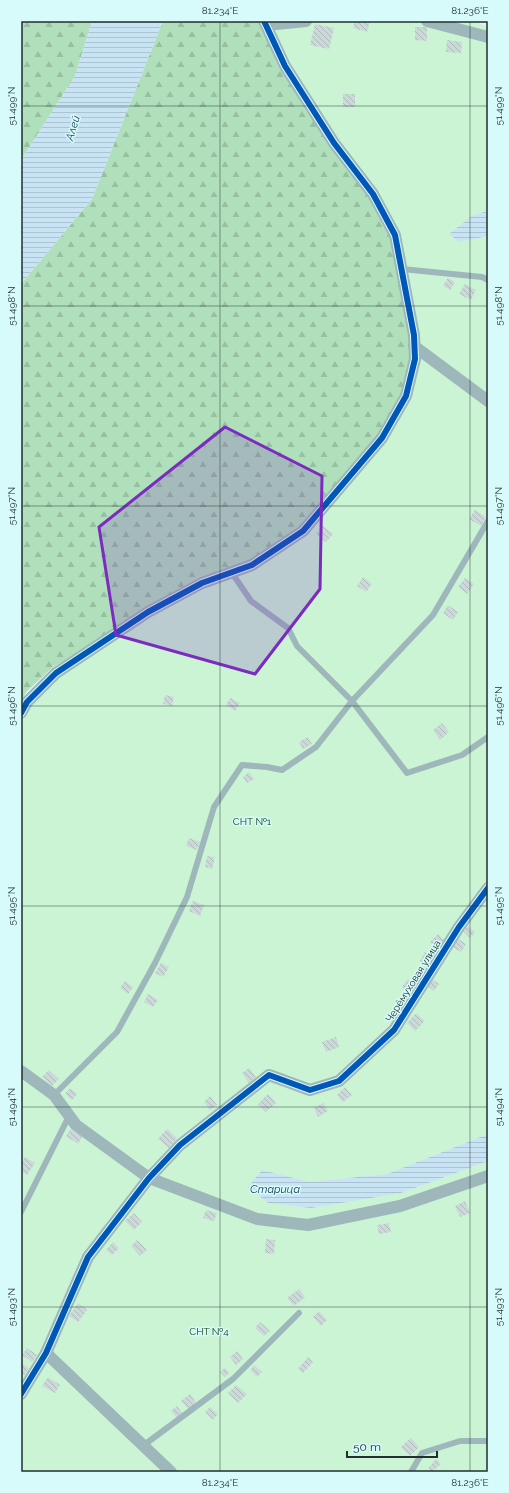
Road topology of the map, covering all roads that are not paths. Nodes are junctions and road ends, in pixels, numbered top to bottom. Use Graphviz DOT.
graph roads {
  1 [pos="306,21"];
  2 [pos="427,21"];
  3 [pos="265,23"];
  4 [pos="488,37"];
  5 [pos="402,269"];
  6 [pos="488,280"];
  7 [pos="414,346"];
  8 [pos="488,401"];
  9 [pos="488,521"];
  10 [pos="232,573"];
  11 [pos="352,701"];
  12 [pos="21,713"];
  13 [pos="488,737"];
  14 [pos="488,888"];
  15 [pos="21,1072"];
  16 [pos="54,1095"];
  17 [pos="70,1116"];
  18 [pos="488,1176"];
  19 [pos="149,1178"];
  20 [pos="21,1212"];
  21 [pos="299,1313"];
  22 [pos="46,1353"];
  23 [pos="21,1394"];
  24 [pos="486,1441"];
  25 [pos="144,1445"];
  26 [pos="171,1472"];
  27 [pos="411,1472"];
  1 -- 3 [label="street"];
  2 -- 4 [label="street"];
  3 -- 5 [label="street"];
  5 -- 6 [label="lane"];
  5 -- 7 [label="street"];
  7 -- 8 [label="street"];
  7 -- 10 [label="street"];
  9 -- 11 [label="lane"];
  10 -- 11 [label="lane"];
  10 -- 12 [label="street"];
  11 -- 13 [label="lane"];
  11 -- 16 [label="lane"];
  14 -- 19 [label="street, Черёмуховая улица"];
  15 -- 16 [label="street"];
  16 -- 17 [label="street"];
  17 -- 19 [label="street"];
  17 -- 20 [label="lane"];
  18 -- 19 [label="street"];
  19 -- 22 [label="street"];
  21 -- 25 [label="lane"];
  22 -- 23 [label="street"];
  22 -- 25 [label="street"];
  24 -- 27 [label="lane"];
  25 -- 26 [label="street"];
}
